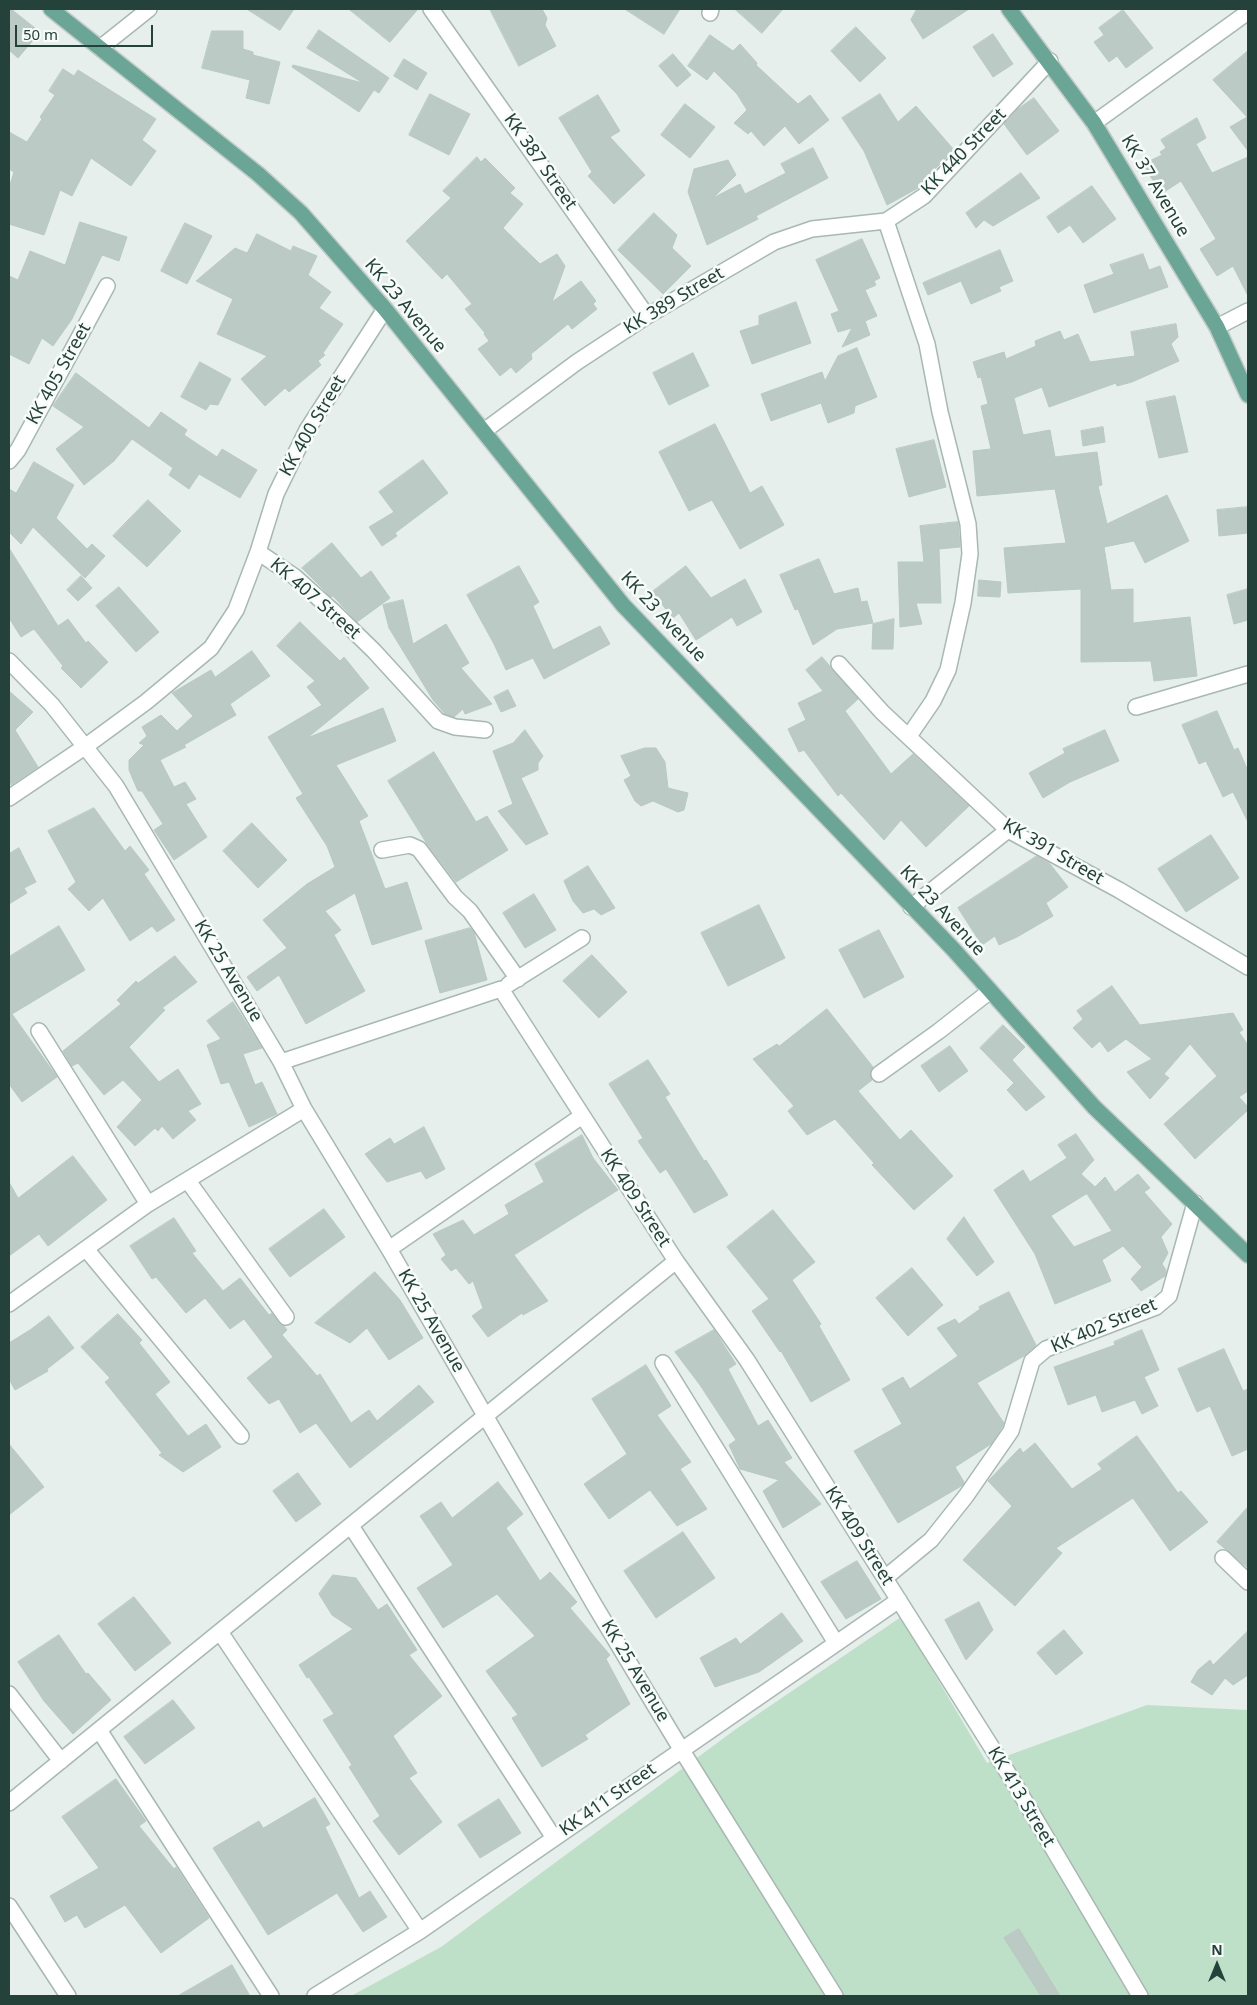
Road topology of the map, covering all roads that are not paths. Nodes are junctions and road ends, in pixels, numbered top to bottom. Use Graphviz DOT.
graph roads {
  1 [pos="51,9"];
  2 [pos="148,9"];
  3 [pos="431,9"];
  4 [pos="1009,9"];
  5 [pos="1248,12"];
  6 [pos="100,48"];
  7 [pos="1050,61"];
  8 [pos="1094,122"];
  9 [pos="886,221"];
  10 [pos="107,286"];
  11 [pos="385,309"];
  12 [pos="1248,311"];
  13 [pos="647,316"];
  14 [pos="1217,327"];
  15 [pos="1248,396"];
  16 [pos="484,431"];
  17 [pos="9,461"];
  18 [pos="258,552"];
  19 [pos="9,661"];
  20 [pos="839,664"];
  21 [pos="1248,674"];
  22 [pos="1136,707"];
  23 [pos="485,730"];
  24 [pos="909,736"];
  25 [pos="86,746"];
  26 [pos="9,798"];
  27 [pos="1008,830"];
  28 [pos="382,850"];
  29 [pos="911,907"];
  30 [pos="582,938"];
  31 [pos="1248,967"];
  32 [pos="518,979"];
  33 [pos="501,989"];
  34 [pos="990,991"];
  35 [pos="39,1032"];
  36 [pos="281,1062"];
  37 [pos="879,1074"];
  38 [pos="304,1110"];
  39 [pos="582,1116"];
  40 [pos="188,1180"];
  41 [pos="1195,1203"];
  42 [pos="148,1204"];
  43 [pos="86,1249"];
  44 [pos="389,1249"];
  45 [pos="1248,1255"];
  46 [pos="676,1261"];
  47 [pos="9,1304"];
  48 [pos="286,1316"];
  49 [pos="663,1363"];
  50 [pos="485,1417"];
  51 [pos="241,1436"];
  52 [pos="351,1526"];
  53 [pos="1223,1558"];
  54 [pos="885,1578"];
  55 [pos="1248,1582"];
  56 [pos="899,1600"];
  57 [pos="220,1632"];
  58 [pos="836,1643"];
  59 [pos="9,1694"];
  60 [pos="99,1730"];
  61 [pos="681,1750"];
  62 [pos="60,1761"];
  63 [pos="9,1804"];
  64 [pos="554,1838"];
  65 [pos="9,1906"];
  66 [pos="420,1931"];
  67 [pos="68,1996"];
  68 [pos="271,1996"];
  69 [pos="315,1996"];
  70 [pos="835,1996"];
  71 [pos="1140,1996"];
  1 -- 6 [label="main road, KK 23 Avenue"];
  2 -- 6 [label="street"];
  3 -- 13 [label="street, KK 387 Street"];
  4 -- 7 [label="main road, KK 37 Avenue"];
  5 -- 8 [label="street"];
  6 -- 11 [label="main road, KK 23 Avenue"];
  7 -- 8 [label="main road, KK 37 Avenue"];
  7 -- 9 [label="street, KK 440 Street"];
  8 -- 14 [label="main road, KK 37 Avenue"];
  9 -- 13 [label="street, KK 389 Street"];
  9 -- 24 [label="street"];
  10 -- 17 [label="street, KK 405 Street"];
  11 -- 16 [label="main road, KK 23 Avenue"];
  11 -- 18 [label="street, KK 400 Street"];
  12 -- 14 [label="street"];
  13 -- 16 [label="street, KK 389 Street"];
  14 -- 15 [label="main road, KK 37 Avenue"];
  16 -- 29 [label="main road, KK 23 Avenue"];
  18 -- 23 [label="street, KK 407 Street"];
  18 -- 25 [label="street, KK 407 Street"];
  19 -- 25 [label="street, KK 25 Avenue"];
  20 -- 24 [label="street, KK 391 Street"];
  21 -- 22 [label="street"];
  24 -- 27 [label="street, KK 391 Street"];
  25 -- 26 [label="street, KK 407 Street"];
  25 -- 36 [label="street, KK 25 Avenue"];
  27 -- 29 [label="street"];
  27 -- 31 [label="street, KK 391 Street"];
  28 -- 32 [label="street"];
  29 -- 34 [label="main road, KK 23 Avenue"];
  30 -- 32 [label="street"];
  32 -- 33 [label="street"];
  33 -- 36 [label="street"];
  33 -- 39 [label="street, KK 409 Street"];
  34 -- 37 [label="street"];
  34 -- 41 [label="main road, KK 23 Avenue"];
  35 -- 42 [label="street"];
  36 -- 38 [label="street, KK 25 Avenue"];
  38 -- 40 [label="street"];
  38 -- 44 [label="street, KK 25 Avenue"];
  39 -- 44 [label="street"];
  39 -- 46 [label="street, KK 409 Street"];
  40 -- 42 [label="street"];
  40 -- 48 [label="street"];
  41 -- 45 [label="main road, KK 23 Avenue"];
  41 -- 54 [label="street, KK 402 Street"];
  42 -- 43 [label="street"];
  43 -- 47 [label="street"];
  43 -- 51 [label="street"];
  44 -- 50 [label="street, KK 25 Avenue"];
  46 -- 50 [label="street"];
  46 -- 54 [label="street, KK 409 Street"];
  49 -- 58 [label="street"];
  50 -- 52 [label="street"];
  50 -- 61 [label="street, KK 25 Avenue"];
  52 -- 57 [label="street"];
  52 -- 64 [label="street"];
  53 -- 55 [label="street"];
  54 -- 56 [label="street, KK 409 Street"];
  56 -- 58 [label="street, KK 411 Street"];
  56 -- 71 [label="street, KK 413 Street"];
  57 -- 60 [label="street"];
  57 -- 66 [label="street"];
  58 -- 61 [label="street, KK 411 Street"];
  59 -- 62 [label="street"];
  60 -- 62 [label="street"];
  60 -- 68 [label="street"];
  61 -- 64 [label="street, KK 411 Street"];
  61 -- 70 [label="street, KK 25 Avenue"];
  62 -- 63 [label="street"];
  64 -- 66 [label="street, KK 411 Street"];
  65 -- 67 [label="street"];
  66 -- 69 [label="street, KK 411 Street"];
}
